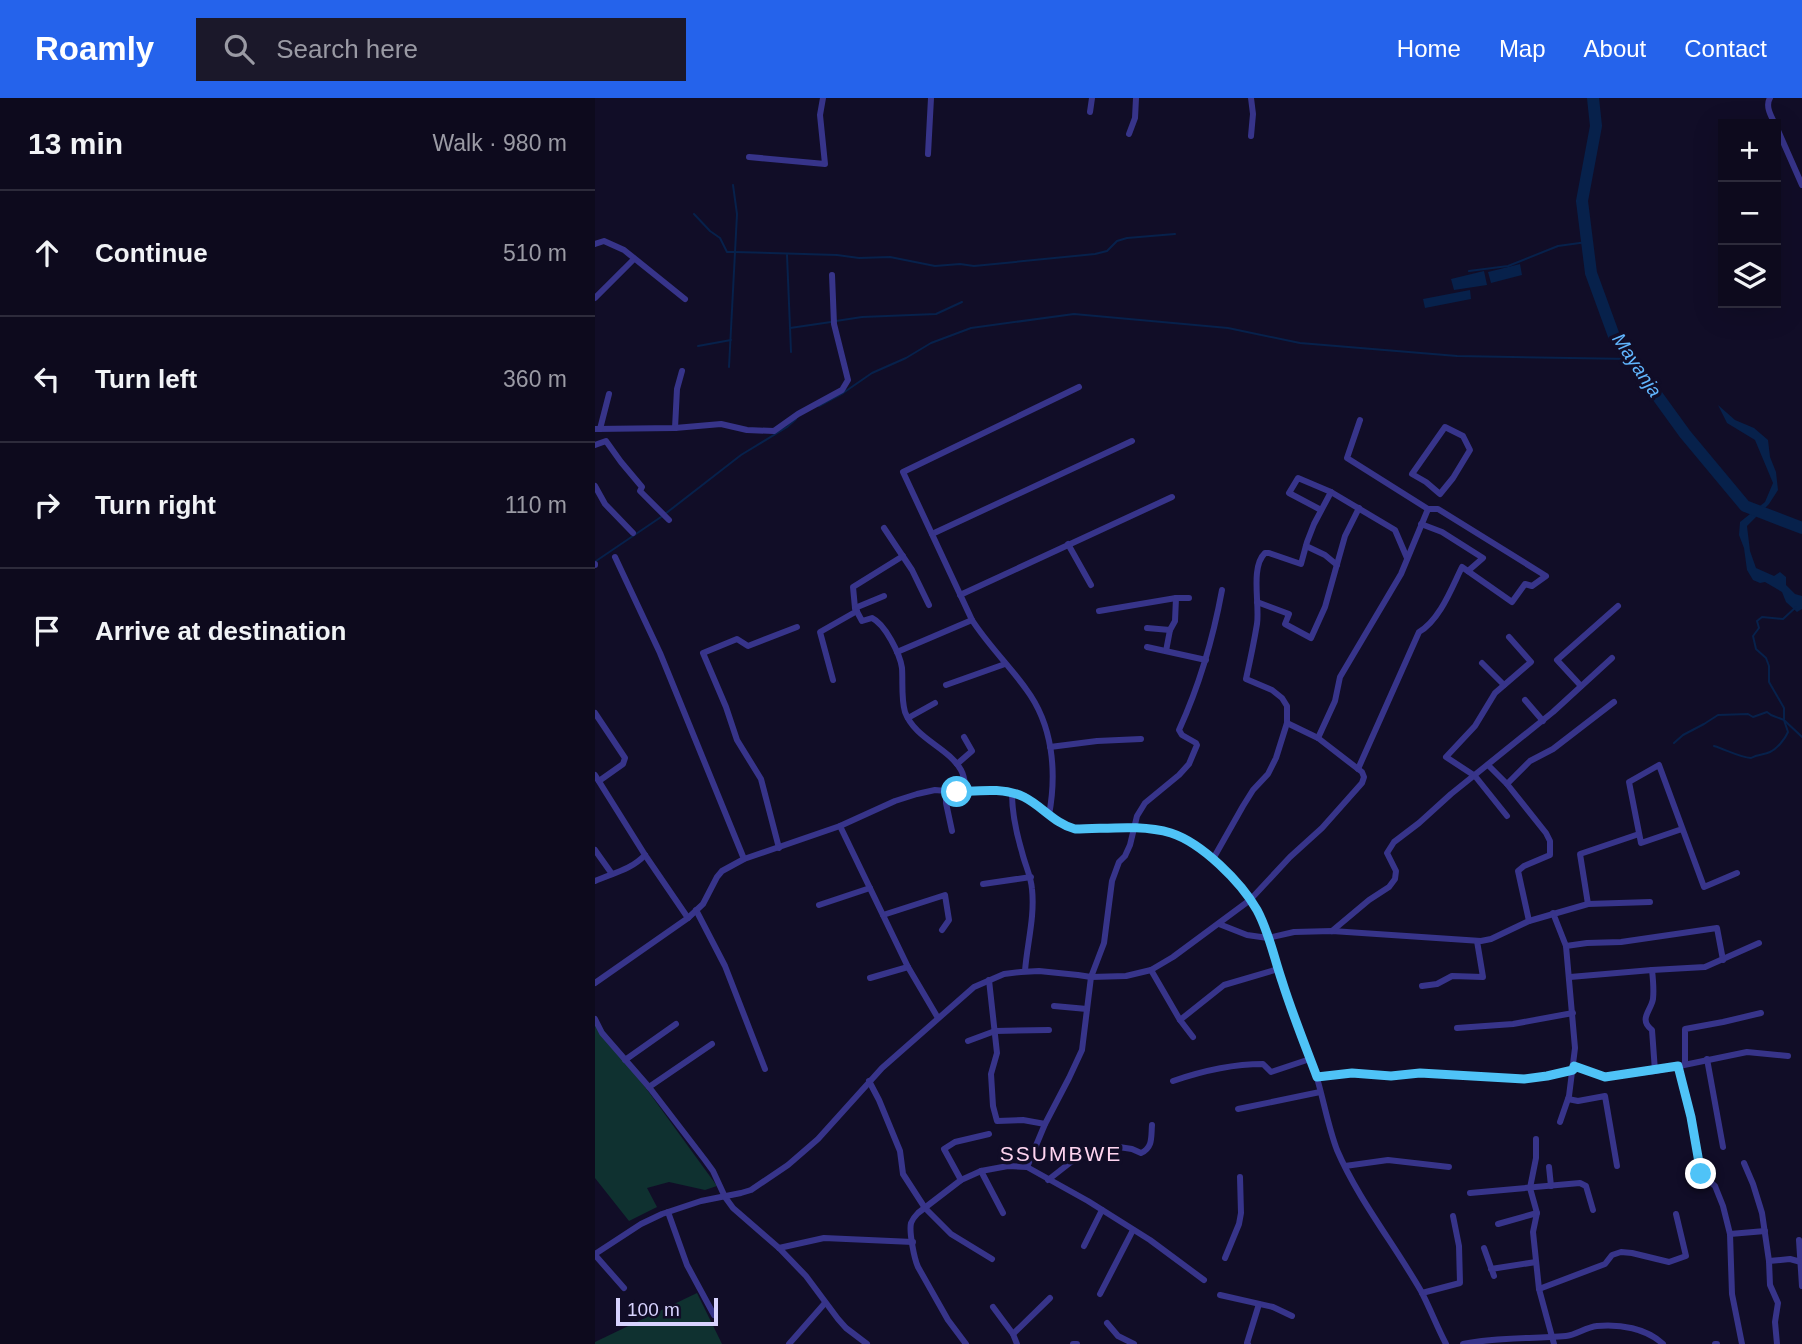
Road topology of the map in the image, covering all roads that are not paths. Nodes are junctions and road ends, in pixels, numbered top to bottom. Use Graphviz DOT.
graph roads {
  1 [pos="823,98"];
  2 [pos="931,98"];
  3 [pos="1092,98"];
  4 [pos="1136,98"];
  5 [pos="1251,98"];
  6 [pos="1770,98"];
  7 [pos="1090,112"];
  8 [pos="1773,119"];
  9 [pos="1129,134"];
  10 [pos="1251,136"];
  11 [pos="1781,138"];
  12 [pos="929,154"];
  13 [pos="749,157"];
  14 [pos="1802,185"];
  15 [pos="595,244"];
  16 [pos="634,259"];
  17 [pos="832,275"];
  18 [pos="595,298"];
  19 [pos="685,299"];
  20 [pos="682,371"];
  21 [pos="1079,387"];
  22 [pos="609,394"];
  23 [pos="1360,420"];
  24 [pos="675,428"];
  25 [pos="597,429"];
  26 [pos="1132,440"];
  27 [pos="595,445"];
  28 [pos="1462,460"];
  29 [pos="595,486"];
  30 [pos="1331,492"];
  31 [pos="1172,497"];
  32 [pos="1359,508"];
  33 [pos="1428,509"];
  34 [pos="1321,510"];
  35 [pos="666,517"];
  36 [pos="1421,524"];
  37 [pos="884,528"];
  38 [pos="633,533"];
  39 [pos="932,534"];
  40 [pos="1069,544"];
  41 [pos="1307,546"];
  42 [pos="903,556"];
  43 [pos="615,557"];
  44 [pos="1407,558"];
  45 [pos="1337,565"];
  46 [pos="1468,571"];
  47 [pos="1091,585"];
  48 [pos="1222,590"];
  49 [pos="960,595"];
  50 [pos="884,596"];
  51 [pos="1176,598"];
  52 [pos="1189,598"];
  53 [pos="1257,602"];
  54 [pos="929,605"];
  55 [pos="1618,606"];
  56 [pos="856,609"];
  57 [pos="1098,611"];
  58 [pos="972,620"];
  59 [pos="797,626"];
  60 [pos="1147,628"];
  61 [pos="1170,630"];
  62 [pos="1509,637"];
  63 [pos="1147,647"];
  64 [pos="1165,651"];
  65 [pos="897,652"];
  66 [pos="1612,658"];
  67 [pos="1206,660"];
  68 [pos="1482,663"];
  69 [pos="1005,664"];
  70 [pos="833,680"];
  71 [pos="946,685"];
  72 [pos="1504,685"];
  73 [pos="1581,687"];
  74 [pos="1525,701"];
  75 [pos="1614,702"];
  76 [pos="936,703"];
  77 [pos="595,713"];
  78 [pos="908,718"];
  79 [pos="1543,720"];
  80 [pos="1287,723"];
  81 [pos="964,737"];
  82 [pos="1318,738"];
  83 [pos="1141,739"];
  84 [pos="1050,747"];
  85 [pos="957,764"];
  86 [pos="1488,765"];
  87 [pos="1358,769"];
  88 [pos="1475,776"];
  89 [pos="597,778"];
  90 [pos="1507,784"];
  91 [pos="946,791"];
  92 [pos="966,792"];
  93 [pos="1012,793"];
  94 [pos="1049,815"];
  95 [pos="1507,816"];
  96 [pos="840,826"];
  97 [pos="1132,829"];
  98 [pos="1682,829"];
  99 [pos="952,831"];
  100 [pos="1639,835"];
  101 [pos="779,848"];
  102 [pos="595,849"];
  103 [pos="645,855"];
  104 [pos="744,859"];
  105 [pos="1213,859"];
  106 [pos="1737,873"];
  107 [pos="612,874"];
  108 [pos="1031,877"];
  109 [pos="595,881"];
  110 [pos="983,884"];
  111 [pos="870,888"];
  112 [pos="1250,900"];
  113 [pos="1650,902"];
  114 [pos="1588,904"];
  115 [pos="819,905"];
  116 [pos="696,910"];
  117 [pos="1553,913"];
  118 [pos="883,915"];
  119 [pos="688,918"];
  120 [pos="1529,921"];
  121 [pos="1219,924"];
  122 [pos="942,930"];
  123 [pos="1332,931"];
  124 [pos="1268,938"];
  125 [pos="1477,941"];
  126 [pos="1759,943"];
  127 [pos="1566,946"];
  128 [pos="1723,960"];
  129 [pos="908,967"];
  130 [pos="1278,969"];
  131 [pos="1151,970"];
  132 [pos="1652,970"];
  133 [pos="1025,971"];
  134 [pos="1091,977"];
  135 [pos="1570,977"];
  136 [pos="870,978"];
  137 [pos="989,979"];
  138 [pos="595,984"];
  139 [pos="1422,986"];
  140 [pos="1054,1006"];
  141 [pos="1087,1009"];
  142 [pos="1573,1013"];
  143 [pos="1761,1013"];
  144 [pos="595,1018"];
  145 [pos="937,1018"];
  146 [pos="1180,1020"];
  147 [pos="676,1024"];
  148 [pos="1458,1028"];
  149 [pos="1049,1030"];
  150 [pos="996,1031"];
  151 [pos="1193,1037"];
  152 [pos="968,1041"];
  153 [pos="712,1044"];
  154 [pos="1788,1056"];
  155 [pos="1310,1059"];
  156 [pos="1707,1059"];
  157 [pos="625,1060"];
  158 [pos="1682,1065"];
  159 [pos="1574,1068"];
  160 [pos="765,1069"];
  161 [pos="1655,1071"];
  162 [pos="1317,1077"];
  163 [pos="869,1081"];
  164 [pos="1173,1081"];
  165 [pos="649,1087"];
  166 [pos="1320,1092"];
  167 [pos="1568,1099"];
  168 [pos="1238,1109"];
  169 [pos="1560,1122"];
  170 [pos="1045,1124"];
  171 [pos="1152,1125"];
  172 [pos="989,1134"];
  173 [pos="1536,1139"];
  174 [pos="1723,1147"];
  175 [pos="1744,1163"];
  176 [pos="1345,1166"];
  177 [pos="1617,1166"];
  178 [pos="1027,1167"];
  179 [pos="1450,1167"];
  180 [pos="1549,1167"];
  181 [pos="981,1171"];
  182 [pos="1240,1177"];
  183 [pos="961,1180"];
  184 [pos="1048,1180"];
  185 [pos="1551,1186"];
  186 [pos="1530,1188"];
  187 [pos="1469,1193"];
  188 [pos="726,1197"];
  189 [pos="925,1208"];
  190 [pos="1102,1210"];
  191 [pos="1593,1210"];
  192 [pos="667,1212"];
  193 [pos="1003,1213"];
  194 [pos="1537,1213"];
  195 [pos="1676,1214"];
  196 [pos="1453,1216"];
  197 [pos="1498,1224"];
  198 [pos="1133,1230"];
  199 [pos="1765,1231"];
  200 [pos="1730,1234"];
  201 [pos="1799,1240"];
  202 [pos="913,1242"];
  203 [pos="1084,1246"];
  204 [pos="779,1248"];
  205 [pos="1484,1248"];
  206 [pos="595,1255"];
  207 [pos="1225,1258"];
  208 [pos="992,1259"];
  209 [pos="1769,1261"];
  210 [pos="1536,1262"];
  211 [pos="1801,1262"];
  212 [pos="1204,1280"];
  213 [pos="1802,1286"];
  214 [pos="624,1288"];
  215 [pos="1539,1289"];
  216 [pos="1422,1293"];
  217 [pos="1100,1294"];
  218 [pos="1220,1294"];
  219 [pos="1050,1298"];
  220 [pos="825,1303"];
  221 [pos="1259,1304"];
  222 [pos="993,1307"];
  223 [pos="714,1315"];
  224 [pos="1292,1316"];
  225 [pos="1107,1323"];
  226 [pos="1013,1334"];
  227 [pos="1553,1340"];
  228 [pos="789,1344"];
  229 [pos="867,1344"];
  230 [pos="966,1344"];
  231 [pos="1017,1344"];
  232 [pos="1135,1344"];
  233 [pos="1248,1344"];
  234 [pos="1445,1344"];
  235 [pos="1462,1344"];
  236 [pos="1663,1344"];
  237 [pos="1742,1344"];
  238 [pos="1777,1344"];
  1 -- 13 [label="street"];
  2 -- 12 [label="street"];
  3 -- 7 [label="street"];
  4 -- 9 [label="street"];
  5 -- 10 [label="street"];
  6 -- 8 [label="street"];
  11 -- 14 [label="street"];
  15 -- 16 [label="street"];
  16 -- 18 [label="street"];
  16 -- 19 [label="street"];
  17 -- 24 [label="street"];
  20 -- 24 [label="street"];
  21 -- 39 [label="street"];
  22 -- 25 [label="street"];
  23 -- 33 [label="street"];
  24 -- 25 [label="street"];
  26 -- 39 [label="street"];
  27 -- 35 [label="street"];
  28 -- 28 [label="street"];
  29 -- 38 [label="street"];
  30 -- 32 [label="street"];
  30 -- 34 [label="street"];
  30 -- 34 [label="street"];
  31 -- 40 [label="street"];
  32 -- 44 [label="street"];
  32 -- 45 [label="street"];
  33 -- 36 [label="street"];
  33 -- 46 [label="street"];
  34 -- 41 [label="street"];
  36 -- 44 [label="street"];
  36 -- 46 [label="street"];
  37 -- 42 [label="street"];
  39 -- 49 [label="street"];
  40 -- 47 [label="street"];
  40 -- 49 [label="street"];
  41 -- 45 [label="street"];
  41 -- 53 [label="street"];
  42 -- 54 [label="street"];
  42 -- 56 [label="street"];
  43 -- 104 [label="street"];
  44 -- 82 [label="street"];
  45 -- 53 [label="street"];
  46 -- 87 [label="street"];
  48 -- 67 [label="street"];
  49 -- 58 [label="street"];
  50 -- 56 [label="street"];
  51 -- 52 [label="street"];
  51 -- 57 [label="street"];
  51 -- 61 [label="street"];
  53 -- 80 [label="street"];
  55 -- 73 [label="street"];
  56 -- 65 [label="street"];
  56 -- 70 [label="street"];
  58 -- 65 [label="street"];
  58 -- 69 [label="street"];
  59 -- 101 [label="street"];
  60 -- 61 [label="street"];
  61 -- 64 [label="street"];
  62 -- 72 [label="street"];
  63 -- 64 [label="street"];
  64 -- 67 [label="street"];
  65 -- 78 [label="street"];
  66 -- 73 [label="street"];
  67 -- 97 [label="street"];
  68 -- 72 [label="street"];
  69 -- 71 [label="street"];
  69 -- 84 [label="street"];
  72 -- 88 [label="street"];
  73 -- 79 [label="street"];
  74 -- 79 [label="street"];
  75 -- 90 [label="street"];
  76 -- 78 [label="street"];
  77 -- 89 [label="street"];
  78 -- 85 [label="street"];
  79 -- 86 [label="street"];
  80 -- 82 [label="street"];
  80 -- 105 [label="street"];
  81 -- 85 [label="street"];
  82 -- 87 [label="street"];
  83 -- 84 [label="street"];
  84 -- 94 [label="street"];
  85 -- 92 [label="street"];
  86 -- 88 [label="street"];
  86 -- 90 [label="street"];
  87 -- 112 [label="street"];
  88 -- 95 [label="street"];
  88 -- 123 [label="street"];
  89 -- 103 [label="street"];
  90 -- 120 [label="street"];
  91 -- 92 [label="street"];
  91 -- 96 [label="street"];
  91 -- 99 [label="street"];
  92 -- 93 [label="street"];
  93 -- 94 [label="street"];
  93 -- 108 [label="street"];
  94 -- 97 [label="street"];
  96 -- 101 [label="street"];
  96 -- 111 [label="street"];
  97 -- 105 [label="street"];
  97 -- 134 [label="street"];
  98 -- 100 [label="street"];
  98 -- 100 [label="street"];
  98 -- 106 [label="street"];
  100 -- 114 [label="street"];
  101 -- 104 [label="street"];
  102 -- 107 [label="street"];
  103 -- 107 [label="street"];
  103 -- 119 [label="street"];
  104 -- 116 [label="street"];
  105 -- 112 [label="street"];
  107 -- 109 [label="street"];
  108 -- 110 [label="street"];
  108 -- 133 [label="street"];
  111 -- 115 [label="street"];
  111 -- 118 [label="street"];
  112 -- 121 [label="street"];
  112 -- 124 [label="street"];
  113 -- 114 [label="street"];
  114 -- 117 [label="street"];
  116 -- 119 [label="street"];
  116 -- 160 [label="street"];
  117 -- 120 [label="street"];
  117 -- 127 [label="street"];
  118 -- 122 [label="street"];
  118 -- 129 [label="street"];
  119 -- 138 [label="street"];
  120 -- 125 [label="street"];
  121 -- 124 [label="street"];
  121 -- 131 [label="street"];
  123 -- 124 [label="street"];
  123 -- 125 [label="street"];
  124 -- 130 [label="street"];
  125 -- 139 [label="street"];
  126 -- 128 [label="street"];
  127 -- 128 [label="street"];
  127 -- 135 [label="street"];
  128 -- 132 [label="street"];
  129 -- 136 [label="street"];
  129 -- 145 [label="street"];
  130 -- 146 [label="street"];
  130 -- 155 [label="street"];
  131 -- 134 [label="street"];
  131 -- 146 [label="street"];
  132 -- 135 [label="street"];
  132 -- 161 [label="street"];
  133 -- 134 [label="street"];
  133 -- 137 [label="street"];
  134 -- 141 [label="street"];
  135 -- 142 [label="street"];
  137 -- 145 [label="street"];
  137 -- 150 [label="street"];
  140 -- 141 [label="street"];
  141 -- 170 [label="street"];
  142 -- 148 [label="street"];
  142 -- 159 [label="street"];
  143 -- 158 [label="street"];
  144 -- 157 [label="street"];
  145 -- 163 [label="street"];
  146 -- 151 [label="street"];
  147 -- 157 [label="street"];
  149 -- 150 [label="street"];
  150 -- 152 [label="street"];
  150 -- 170 [label="street"];
  153 -- 165 [label="street"];
  154 -- 156 [label="street"];
  155 -- 162 [label="street"];
  155 -- 164 [label="street"];
  156 -- 158 [label="street"];
  156 -- 174 [label="street"];
  157 -- 165 [label="street"];
  158 -- 161 [label="street"];
  158 -- 200 [label="street"];
  159 -- 161 [label="street"];
  159 -- 162 [label="street"];
  159 -- 167 [label="street"];
  162 -- 166 [label="street"];
  163 -- 188 [label="street"];
  163 -- 189 [label="street"];
  165 -- 188 [label="street"];
  166 -- 168 [label="street"];
  166 -- 176 [label="street"];
  167 -- 169 [label="street"];
  167 -- 177 [label="street"];
  170 -- 178 [label="street"];
  171 -- 184 [label="street"];
  172 -- 183 [label="street"];
  173 -- 186 [label="street"];
  175 -- 199 [label="street"];
  176 -- 179 [label="street"];
  176 -- 216 [label="street"];
  178 -- 181 [label="street"];
  178 -- 184 [label="street"];
  180 -- 185 [label="street"];
  181 -- 183 [label="street"];
  181 -- 193 [label="street"];
  182 -- 207 [label="street"];
  183 -- 189 [label="street"];
  184 -- 190 [label="street"];
  185 -- 186 [label="street"];
  185 -- 191 [label="street"];
  186 -- 187 [label="street"];
  186 -- 194 [label="street"];
  188 -- 192 [label="street"];
  188 -- 204 [label="street"];
  189 -- 202 [label="street"];
  189 -- 208 [label="street"];
  190 -- 198 [label="street"];
  190 -- 203 [label="street"];
  192 -- 206 [label="street"];
  192 -- 223 [label="street"];
  194 -- 197 [label="street"];
  194 -- 210 [label="street"];
  195 -- 215 [label="street"];
  196 -- 216 [label="street"];
  198 -- 212 [label="street"];
  198 -- 217 [label="street"];
  199 -- 200 [label="street"];
  199 -- 209 [label="street"];
  200 -- 237 [label="street"];
  201 -- 211 [label="street"];
  202 -- 204 [label="street"];
  202 -- 230 [label="street"];
  204 -- 220 [label="street"];
  205 -- 210 [label="street"];
  206 -- 214 [label="street"];
  209 -- 211 [label="street"];
  209 -- 238 [label="street"];
  210 -- 215 [label="street"];
  211 -- 213 [label="street"];
  215 -- 227 [label="street"];
  216 -- 234 [label="street"];
  218 -- 221 [label="street"];
  219 -- 226 [label="street"];
  220 -- 228 [label="street"];
  220 -- 229 [label="street"];
  221 -- 224 [label="street"];
  221 -- 233 [label="street"];
  222 -- 226 [label="street"];
  225 -- 232 [label="street"];
  226 -- 231 [label="street"];
  227 -- 235 [label="street"];
  227 -- 236 [label="street"];
}
